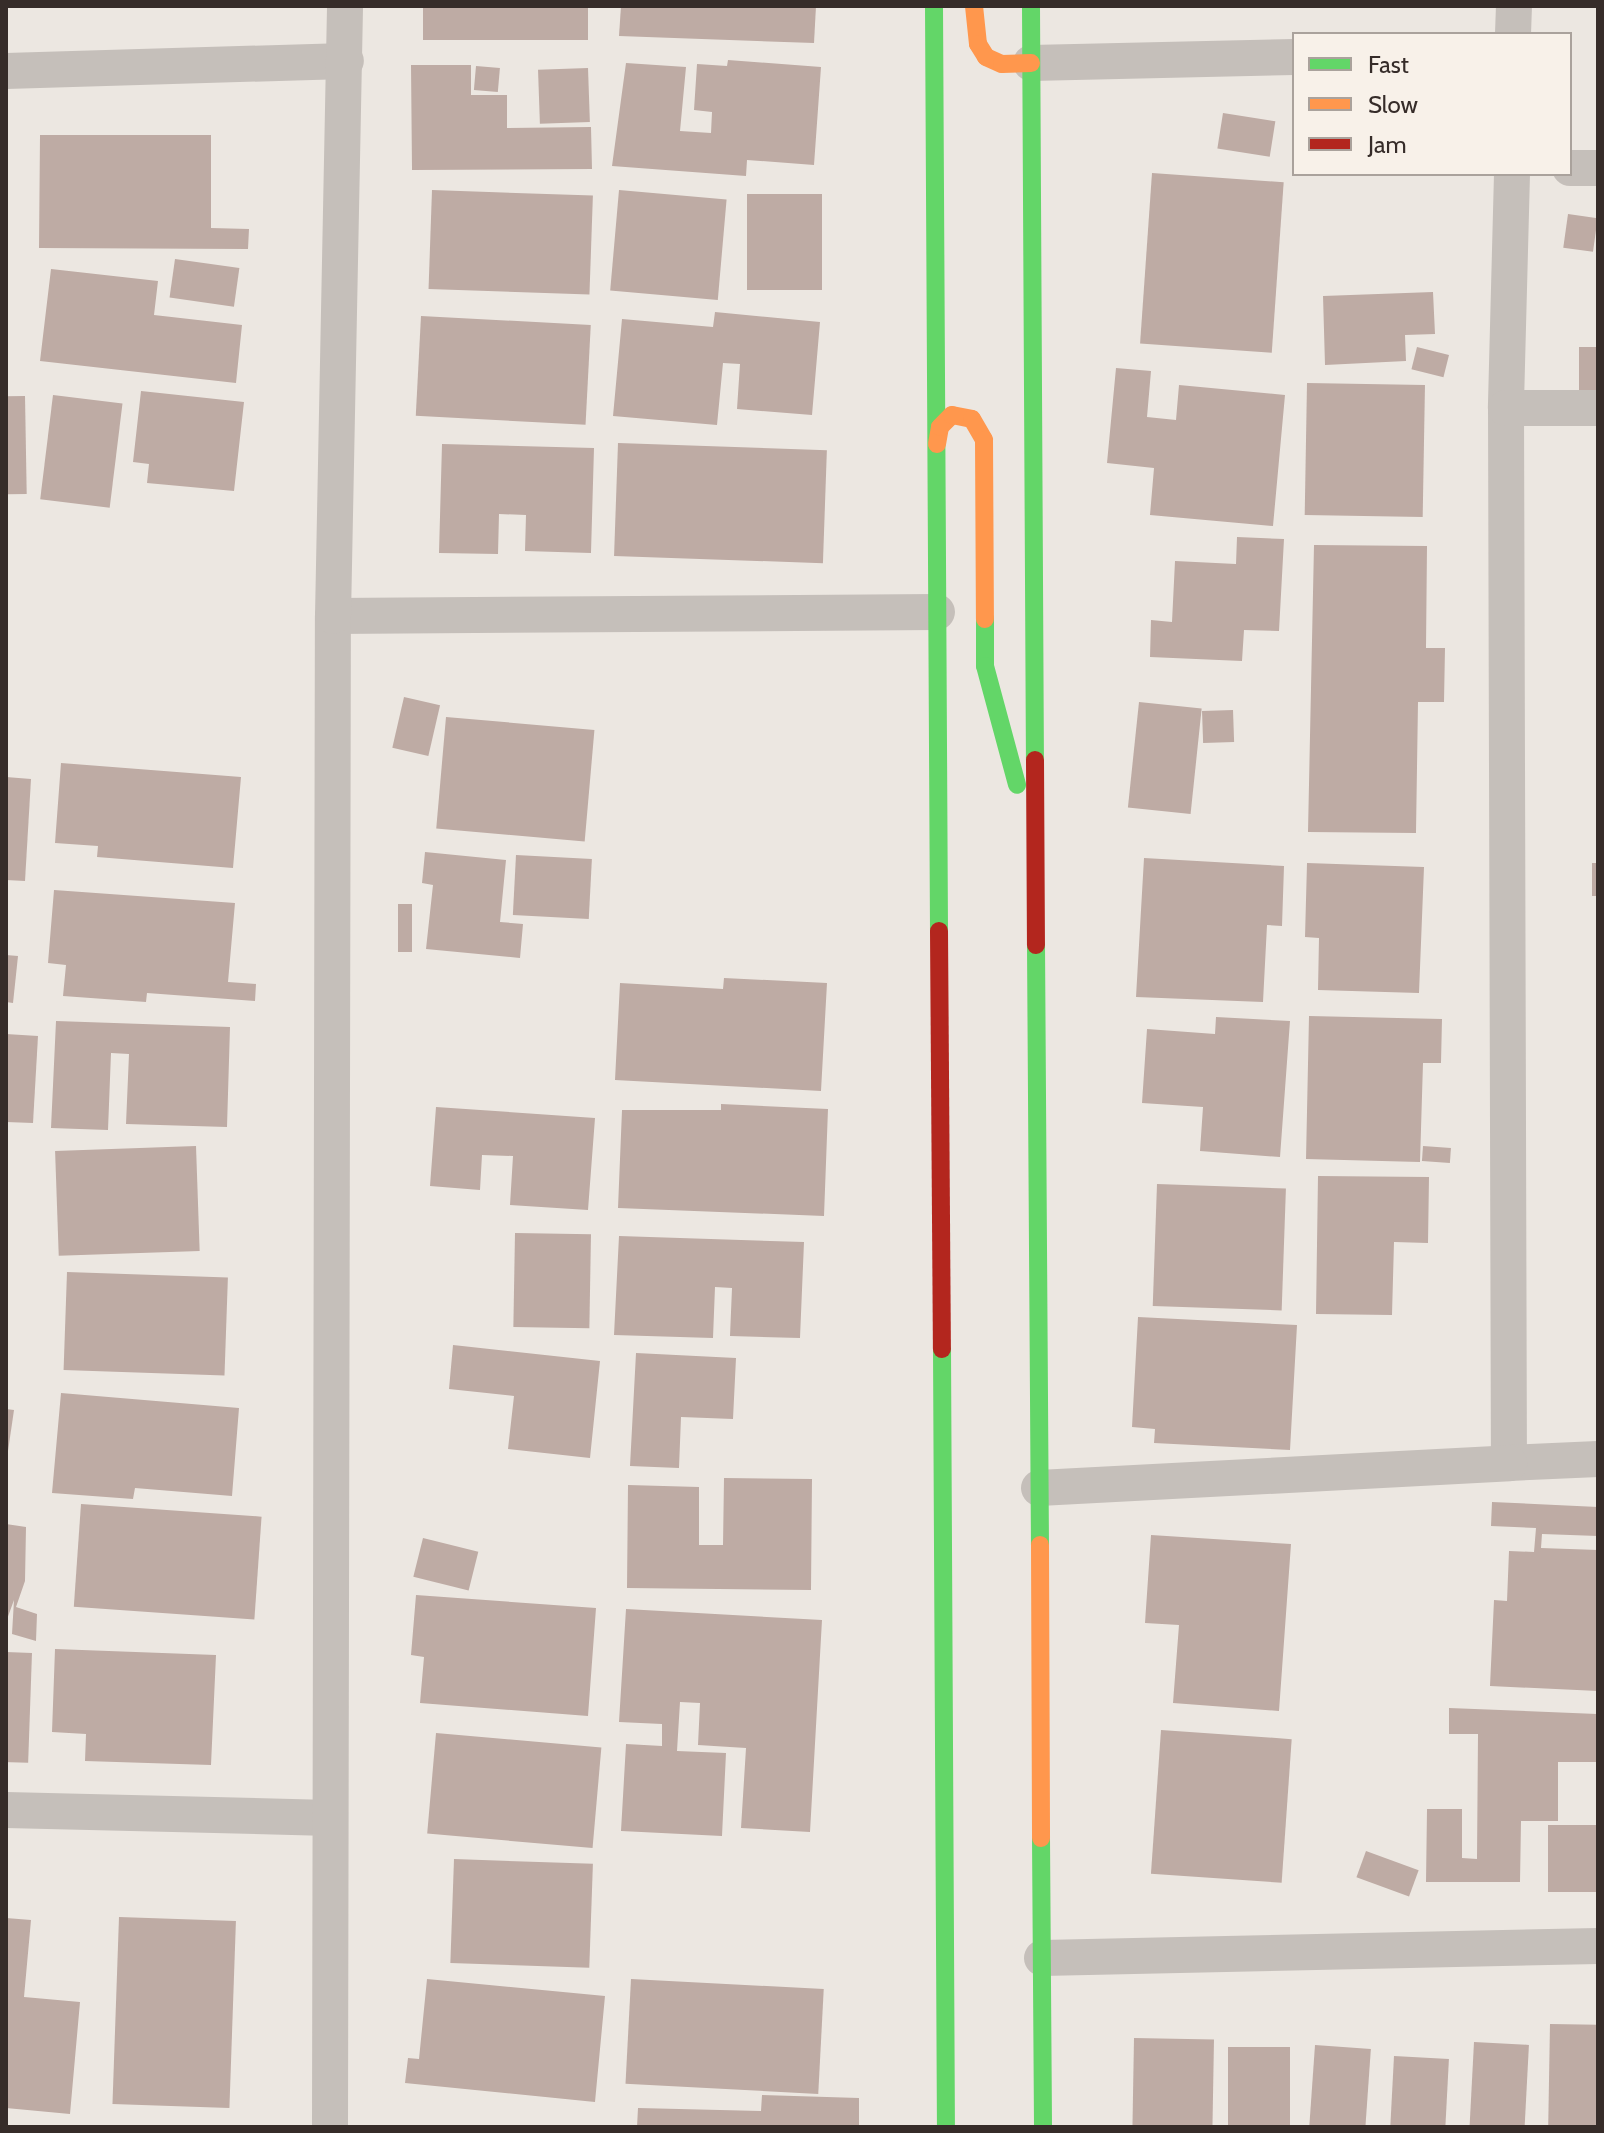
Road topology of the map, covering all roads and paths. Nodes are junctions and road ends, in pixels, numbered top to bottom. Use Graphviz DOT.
graph roads {
  1 [pos="345,6"];
  2 [pos="934,6"];
  3 [pos="974,6"];
  4 [pos="1031,6"];
  5 [pos="1514,6"];
  6 [pos="1513,32"];
  7 [pos="1292,57"];
  8 [pos="346,61"];
  9 [pos="1031,63"];
  10 [pos="6,71"];
  11 [pos="1572,168"];
  12 [pos="1598,168"];
  13 [pos="1512,176"];
  14 [pos="1506,408"];
  15 [pos="1598,408"];
  16 [pos="937,444"];
  17 [pos="937,612"];
  18 [pos="333,616"];
  19 [pos="1032,841"];
  20 [pos="1598,1459"];
  21 [pos="1509,1463"];
  22 [pos="1039,1488"];
  23 [pos="6,1810"];
  24 [pos="330,1818"];
  25 [pos="1598,1946"];
  26 [pos="1042,1958"];
  27 [pos="330,2127"];
  28 [pos="946,2127"];
  29 [pos="1043,2127"];
  1 -- 8 [label="street"];
  2 -- 16 [label="street"];
  3 -- 9 [label="street"];
  4 -- 9 [label="street"];
  5 -- 6 [label="street"];
  7 -- 9 [label="street"];
  8 -- 10 [label="street"];
  8 -- 18 [label="street"];
  9 -- 19 [label="street"];
  11 -- 12 [label="street"];
  13 -- 14 [label="street"];
  14 -- 15 [label="street"];
  14 -- 21 [label="street"];
  16 -- 17 [label="street"];
  16 -- 19 [label="street"];
  17 -- 18 [label="street"];
  17 -- 28 [label="street"];
  18 -- 24 [label="street"];
  19 -- 22 [label="street"];
  20 -- 21 [label="street"];
  21 -- 22 [label="street"];
  22 -- 26 [label="street"];
  23 -- 24 [label="street"];
  24 -- 27 [label="street"];
  25 -- 26 [label="street"];
  26 -- 29 [label="street"];
}
